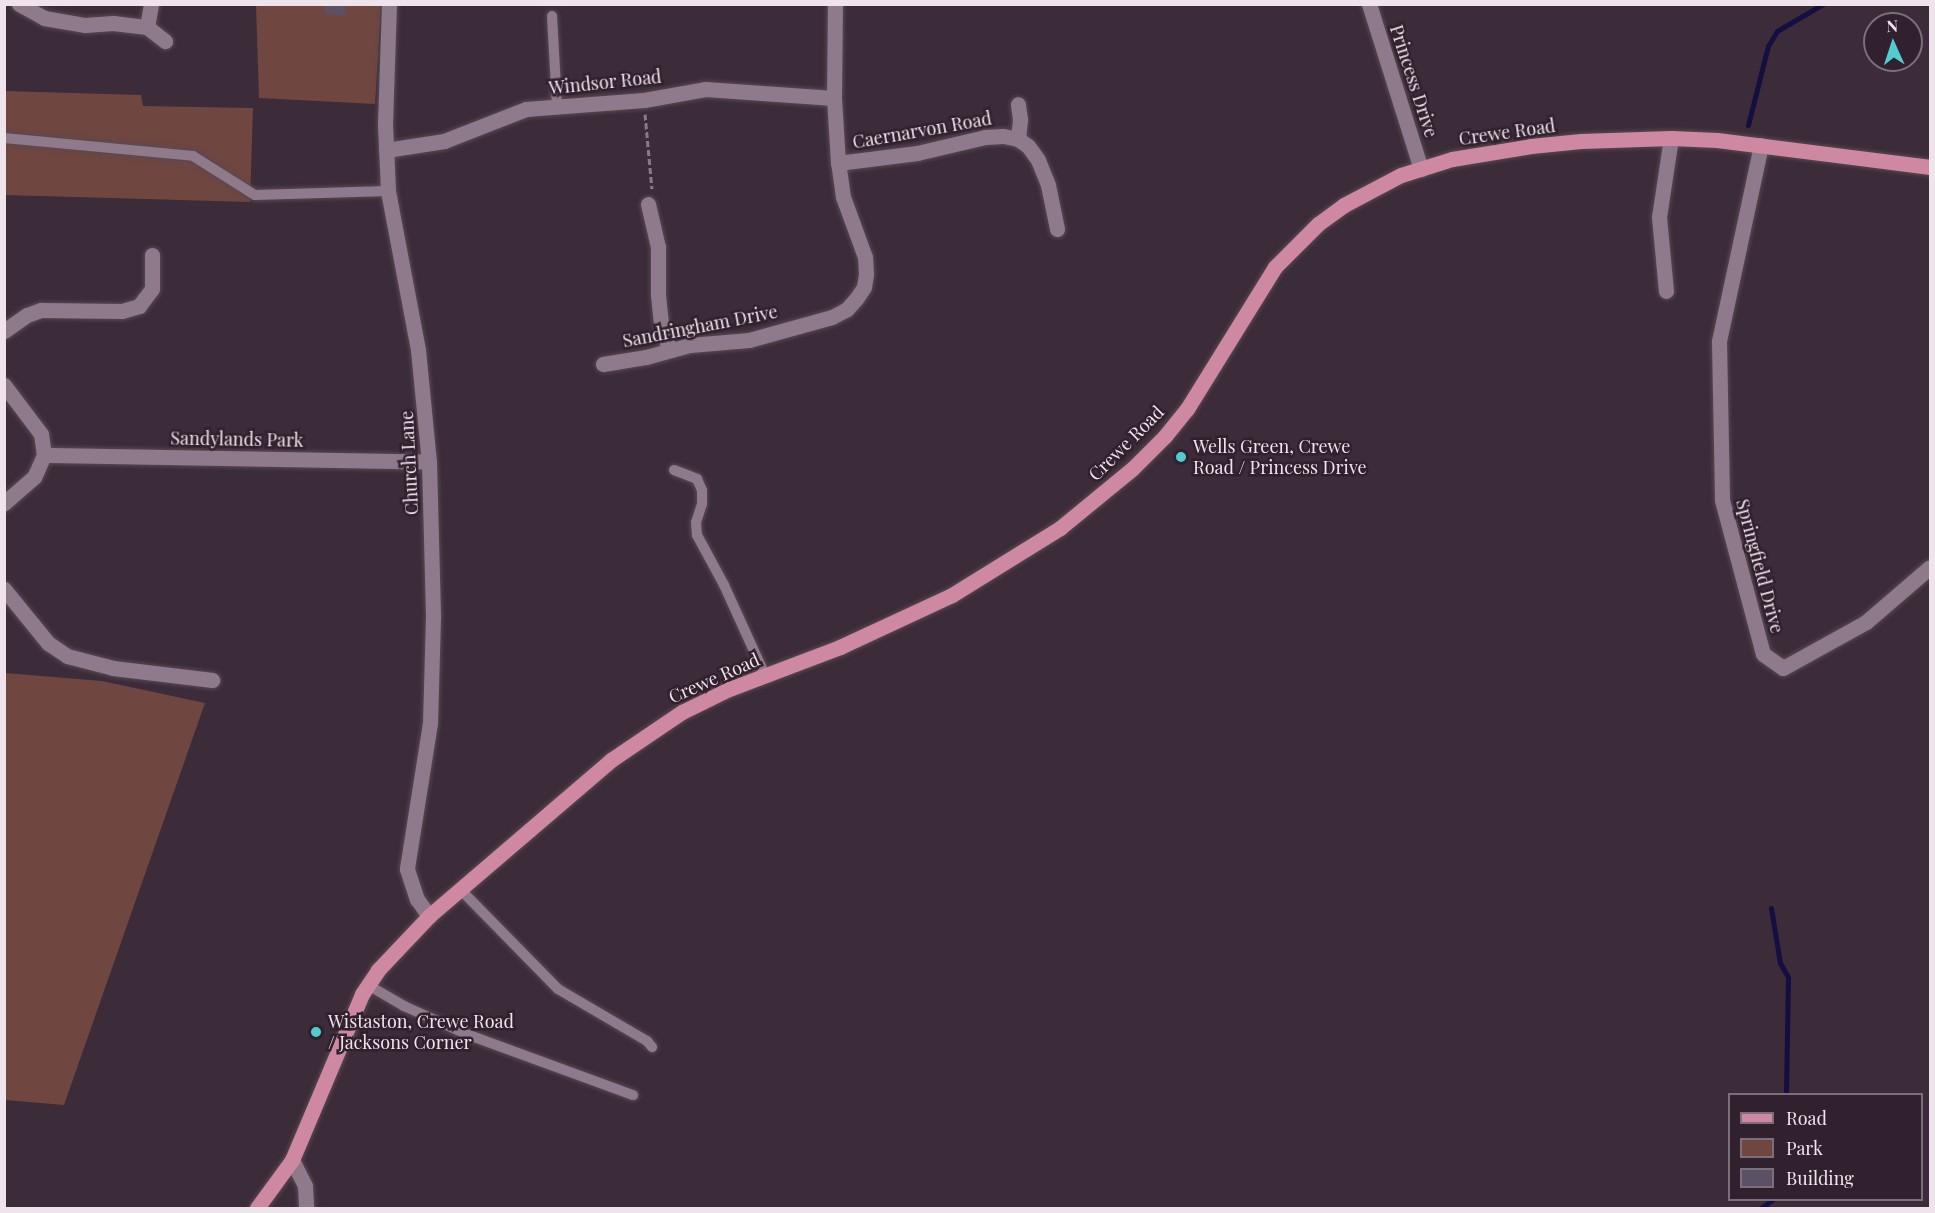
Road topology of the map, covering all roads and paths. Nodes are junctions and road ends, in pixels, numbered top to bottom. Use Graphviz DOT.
graph roads {
  1 [pos="19,4"];
  2 [pos="151,4"];
  3 [pos="389,4"];
  4 [pos="835,4"];
  5 [pos="1369,4"];
  6 [pos="552,16"];
  7 [pos="147,27"];
  8 [pos="165,41"];
  9 [pos="834,98"];
  10 [pos="644,100"];
  11 [pos="1018,104"];
  12 [pos="557,106"];
  13 [pos="4,138"];
  14 [pos="1671,138"];
  15 [pos="1018,139"];
  16 [pos="1761,146"];
  17 [pos="386,150"];
  18 [pos="838,163"];
  19 [pos="1930,167"];
  20 [pos="1421,169"];
  21 [pos="387,191"];
  22 [pos="648,204"];
  23 [pos="1058,229"];
  24 [pos="152,255"];
  25 [pos="1666,291"];
  26 [pos="4,332"];
  27 [pos="669,350"];
  28 [pos="603,364"];
  29 [pos="4,385"];
  30 [pos="44,454"];
  31 [pos="429,462"];
  32 [pos="674,470"];
  33 [pos="4,503"];
  34 [pos="1930,567"];
  35 [pos="4,589"];
  36 [pos="765,675"];
  37 [pos="212,680"];
  38 [pos="460,889"];
  39 [pos="429,916"];
  40 [pos="368,985"];
  41 [pos="651,1047"];
  42 [pos="633,1095"];
  43 [pos="292,1160"];
  44 [pos="257,1209"];
  45 [pos="306,1209"];
  1 -- 7 [label="street"];
  2 -- 7 [label="street"];
  3 -- 17 [label="street, Church Lane"];
  4 -- 9 [label="street, Sandringham Drive"];
  5 -- 20 [label="street, Princess Drive"];
  6 -- 12 [label="lane"];
  7 -- 8 [label="street"];
  9 -- 10 [label="street, Windsor Road"];
  9 -- 18 [label="street, Sandringham Drive"];
  10 -- 12 [label="street, Windsor Road"];
  10 -- 22 [label="path"];
  11 -- 15 [label="street"];
  12 -- 17 [label="street, Windsor Road"];
  13 -- 21 [label="lane"];
  14 -- 16 [label="main road, Crewe Road"];
  14 -- 20 [label="main road, Crewe Road"];
  14 -- 25 [label="street"];
  15 -- 18 [label="street, Caernarvon Road"];
  15 -- 23 [label="street, Caernarvon Road"];
  16 -- 19 [label="main road, Crewe Road"];
  16 -- 34 [label="street, Springfield Drive"];
  17 -- 21 [label="street, Church Lane"];
  18 -- 27 [label="street, Sandringham Drive"];
  20 -- 36 [label="main road, Crewe Road"];
  21 -- 31 [label="street, Church Lane"];
  22 -- 27 [label="street"];
  24 -- 26 [label="street"];
  27 -- 28 [label="street, Sandringham Drive"];
  29 -- 30 [label="street"];
  30 -- 31 [label="street, Sandylands Park"];
  30 -- 33 [label="street"];
  31 -- 39 [label="street, Church Lane"];
  32 -- 36 [label="lane"];
  35 -- 37 [label="street"];
  36 -- 38 [label="main road, Crewe Road"];
  38 -- 39 [label="main road, Crewe Road"];
  38 -- 41 [label="lane"];
  39 -- 40 [label="main road, Crewe Road"];
  40 -- 42 [label="lane"];
  40 -- 43 [label="main road, Crewe Road"];
  43 -- 44 [label="main road"];
  43 -- 45 [label="street"];
}
